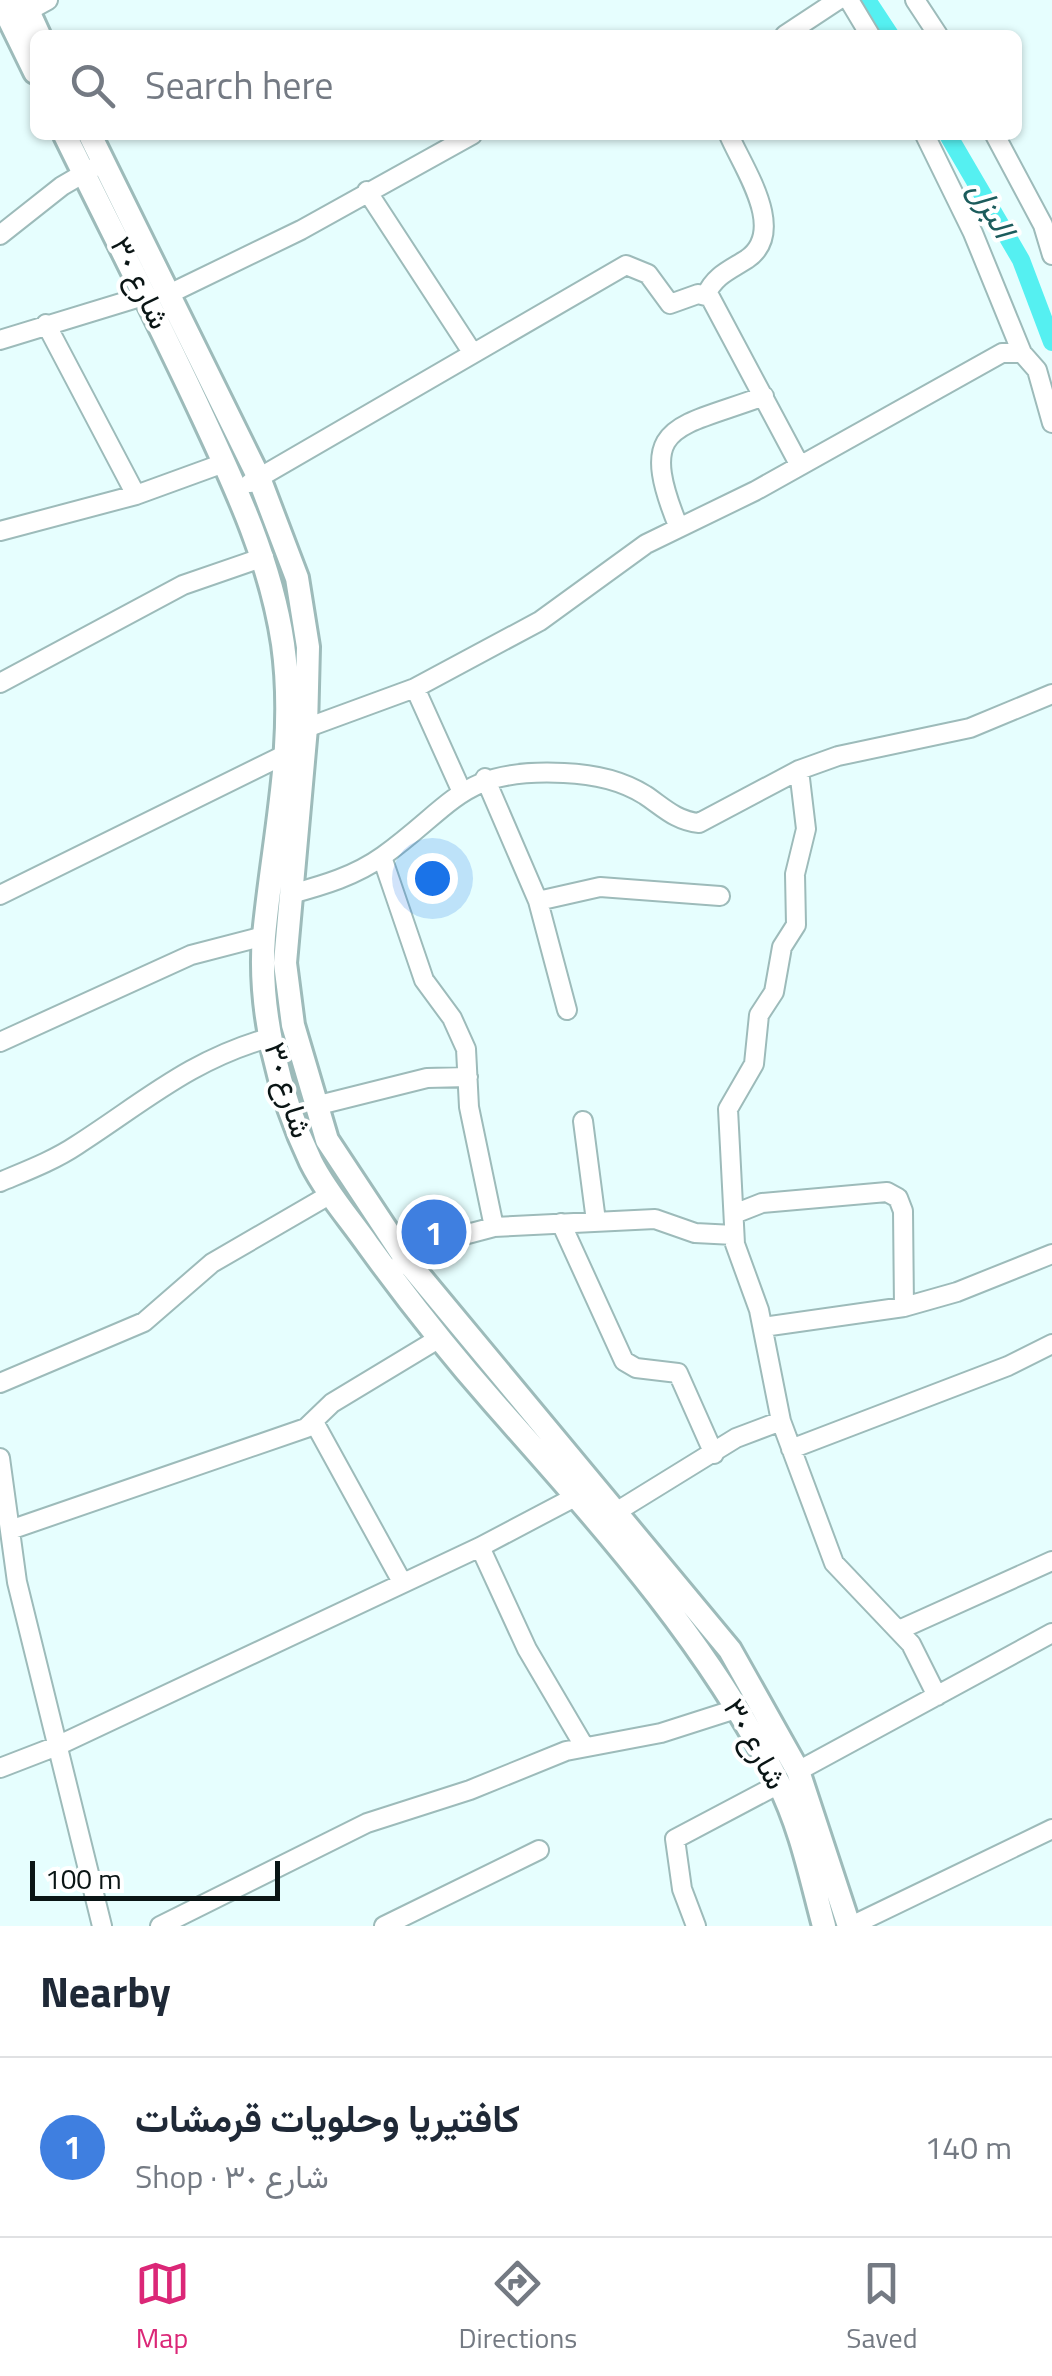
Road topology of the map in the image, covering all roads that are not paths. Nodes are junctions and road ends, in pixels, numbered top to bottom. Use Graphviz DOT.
graph roads {
  1 [pos="838,0"];
  2 [pos="849,0"];
  3 [pos="915,0"];
  4 [pos="18,8"];
  5 [pos="35,30"];
  6 [pos="793,30"];
  7 [pos="867,30"];
  8 [pos="935,30"];
  9 [pos="30,53"];
  10 [pos="70,140"];
  11 [pos="91,140"];
  12 [pos="463,140"];
  13 [pos="730,140"];
  14 [pos="927,140"];
  15 [pos="997,140"];
  16 [pos="94,168"];
  17 [pos="367,191"];
  18 [pos="0,235"];
  19 [pos="1052,255"];
  20 [pos="158,294"];
  21 [pos="706,295"];
  22 [pos="46,324"];
  23 [pos="0,340"];
  24 [pos="472,352"];
  25 [pos="1022,353"];
  26 [pos="764,396"];
  27 [pos="1052,422"];
  28 [pos="224,463"];
  29 [pos="799,464"];
  30 [pos="259,478"];
  31 [pos="236,490"];
  32 [pos="136,495"];
  33 [pos="679,528"];
  34 [pos="0,531"];
  35 [pos="264,557"];
  36 [pos="0,684"];
  37 [pos="415,688"];
  38 [pos="1052,694"];
  39 [pos="306,728"];
  40 [pos="286,754"];
  41 [pos="800,770"];
  42 [pos="485,778"];
  43 [pos="461,790"];
  44 [pos="382,857"];
  45 [pos="2,889"];
  46 [pos="291,894"];
  47 [pos="720,896"];
  48 [pos="538,901"];
  49 [pos="264,936"];
  50 [pos="566,1010"];
  51 [pos="272,1036"];
  52 [pos="0,1042"];
  53 [pos="468,1077"];
  54 [pos="315,1106"];
  55 [pos="583,1121"];
  56 [pos="0,1182"];
  57 [pos="331,1194"];
  58 [pos="734,1214"];
  59 [pos="596,1221"];
  60 [pos="560,1224"];
  61 [pos="494,1227"];
  62 [pos="734,1236"];
  63 [pos="1052,1254"];
  64 [pos="397,1266"];
  65 [pos="904,1307"];
  66 [pos="763,1327"];
  67 [pos="438,1340"];
  68 [pos="1052,1344"];
  69 [pos="0,1383"];
  70 [pos="781,1420"];
  71 [pos="314,1422"];
  72 [pos="791,1449"];
  73 [pos="714,1454"];
  74 [pos="0,1458"];
  75 [pos="573,1498"];
  76 [pos="616,1512"];
  77 [pos="10,1530"];
  78 [pos="480,1547"];
  79 [pos="7,1557"];
  80 [pos="1052,1561"];
  81 [pos="402,1582"];
  82 [pos="688,1614"];
  83 [pos="899,1630"];
  84 [pos="1052,1633"];
  85 [pos="937,1696"];
  86 [pos="736,1709"];
  87 [pos="58,1746"];
  88 [pos="584,1746"];
  89 [pos="0,1768"];
  90 [pos="789,1777"];
  91 [pos="1052,1829"];
  92 [pos="539,1850"];
  93 [pos="102,1926"];
  94 [pos="160,1926"];
  95 [pos="384,1926"];
  96 [pos="696,1926"];
  97 [pos="824,1926"];
  98 [pos="850,1926"];
  1 -- 6 [label="street"];
  2 -- 7 [label="street"];
  3 -- 8 [label="street"];
  4 -- 5 [label="street"];
  4 -- 9 [label="street"];
  10 -- 16 [label="street, شارع ٣٠"];
  11 -- 16 [label="street, شارع ٣٠"];
  12 -- 17 [label="street"];
  13 -- 21 [label="street"];
  14 -- 25 [label="street"];
  15 -- 19 [label="street"];
  16 -- 18 [label="street"];
  16 -- 20 [label="street, شارع ٣٠"];
  17 -- 20 [label="street"];
  17 -- 24 [label="street"];
  20 -- 22 [label="street"];
  20 -- 28 [label="street, شارع ٣٠"];
  20 -- 30 [label="street, شارع ٣٠"];
  21 -- 24 [label="street"];
  21 -- 26 [label="street"];
  22 -- 23 [label="street"];
  22 -- 32 [label="street"];
  24 -- 30 [label="street"];
  25 -- 27 [label="street"];
  25 -- 29 [label="street"];
  26 -- 29 [label="street"];
  26 -- 33 [label="street"];
  28 -- 31 [label="street, شارع ٣٠"];
  28 -- 32 [label="street"];
  29 -- 33 [label="street"];
  30 -- 31 [label="street"];
  30 -- 39 [label="street, شارع ٣٠"];
  31 -- 35 [label="street, شارع ٣٠"];
  32 -- 34 [label="street"];
  33 -- 37 [label="street"];
  35 -- 36 [label="street"];
  35 -- 40 [label="street, شارع ٣٠"];
  37 -- 39 [label="street"];
  37 -- 43 [label="street"];
  38 -- 41 [label="street"];
  39 -- 46 [label="street, شارع ٣٠"];
  40 -- 45 [label="street"];
  40 -- 49 [label="street, شارع ٣٠"];
  41 -- 42 [label="street"];
  41 -- 58 [label="street"];
  42 -- 43 [label="street"];
  42 -- 48 [label="street"];
  43 -- 44 [label="street"];
  44 -- 46 [label="street"];
  44 -- 53 [label="street"];
  46 -- 54 [label="street, شارع ٣٠"];
  47 -- 48 [label="street"];
  48 -- 50 [label="street"];
  49 -- 51 [label="street, شارع ٣٠"];
  49 -- 52 [label="street"];
  51 -- 56 [label="street"];
  51 -- 57 [label="street, شارع ٣٠"];
  53 -- 54 [label="street"];
  53 -- 61 [label="street"];
  54 -- 64 [label="street, شارع ٣٠"];
  55 -- 59 [label="street"];
  57 -- 64 [label="street, شارع ٣٠"];
  57 -- 69 [label="street"];
  58 -- 62 [label="street"];
  58 -- 65 [label="street"];
  59 -- 60 [label="street"];
  59 -- 62 [label="street"];
  60 -- 61 [label="street"];
  60 -- 73 [label="street"];
  61 -- 64 [label="street"];
  62 -- 66 [label="street"];
  63 -- 65 [label="street"];
  64 -- 67 [label="street, شارع ٣٠"];
  64 -- 76 [label="street, شارع ٣٠"];
  65 -- 66 [label="street"];
  66 -- 70 [label="street"];
  67 -- 71 [label="street"];
  67 -- 75 [label="street, شارع ٣٠"];
  68 -- 72 [label="street"];
  70 -- 72 [label="street"];
  70 -- 73 [label="street"];
  71 -- 77 [label="street"];
  71 -- 81 [label="street"];
  72 -- 83 [label="street"];
  73 -- 76 [label="street"];
  74 -- 77 [label="street"];
  75 -- 78 [label="street"];
  75 -- 82 [label="street, شارع ٣٠"];
  76 -- 82 [label="street, شارع ٣٠"];
  77 -- 79 [label="street"];
  78 -- 81 [label="street"];
  78 -- 88 [label="street"];
  79 -- 87 [label="street"];
  80 -- 83 [label="street"];
  81 -- 87 [label="street"];
  82 -- 86 [label="street, شارع ٣٠"];
  82 -- 90 [label="street, شارع ٣٠"];
  83 -- 85 [label="street"];
  84 -- 85 [label="street"];
  85 -- 90 [label="street"];
  86 -- 88 [label="street"];
  86 -- 90 [label="street, شارع ٣٠"];
  87 -- 89 [label="street"];
  87 -- 93 [label="street"];
  88 -- 94 [label="street"];
  90 -- 96 [label="street"];
  90 -- 97 [label="street, شارع ٣٠"];
  90 -- 98 [label="street, شارع ٣٠"];
  91 -- 98 [label="street"];
  92 -- 95 [label="street"];
}
